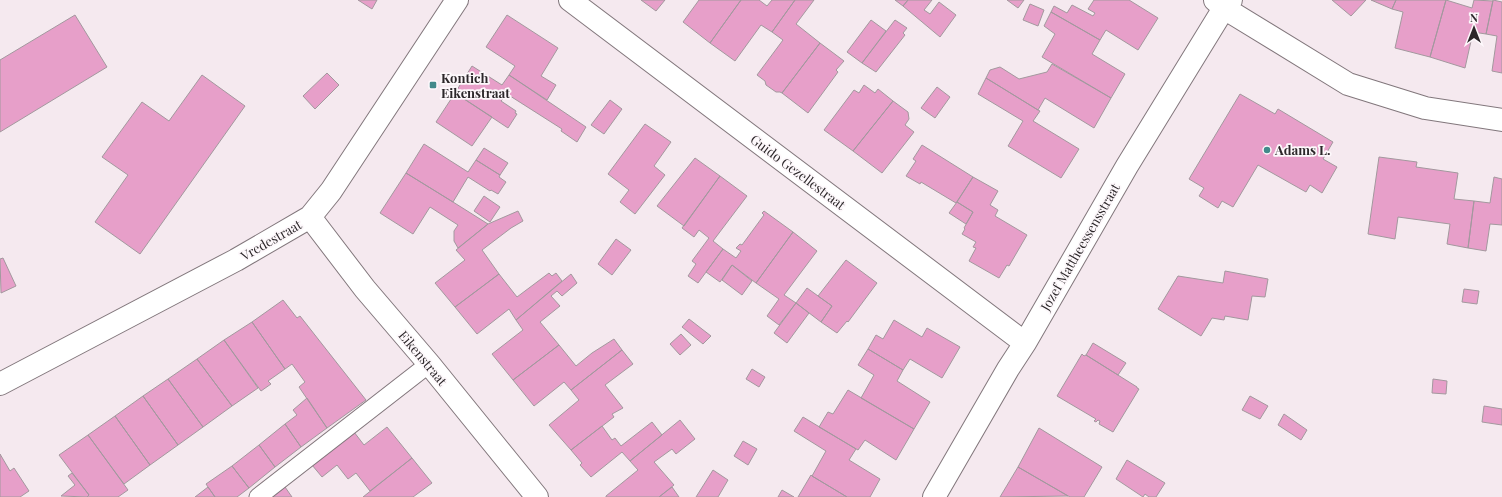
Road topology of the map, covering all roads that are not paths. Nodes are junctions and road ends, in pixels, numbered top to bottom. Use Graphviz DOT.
graph roads {
  1 [pos="457,0"];
  2 [pos="570,0"];
  3 [pos="1223,3"];
  4 [pos="1502,120"];
  5 [pos="310,217"];
  6 [pos="1025,343"];
  7 [pos="429,364"];
  8 [pos="0,384"];
  9 [pos="258,497"];
  10 [pos="537,497"];
  11 [pos="934,497"];
  1 -- 5 [label="street, Vredestraat"];
  2 -- 6 [label="street, Guido Gezellestraat"];
  3 -- 4 [label="street"];
  3 -- 6 [label="street, Jozef Mattheessensstraat"];
  5 -- 7 [label="street, Eikenstraat"];
  5 -- 8 [label="street, Vredestraat"];
  6 -- 11 [label="street, Jozef Mattheessensstraat"];
  7 -- 9 [label="lane"];
  7 -- 10 [label="street, Eikenstraat"];
}
